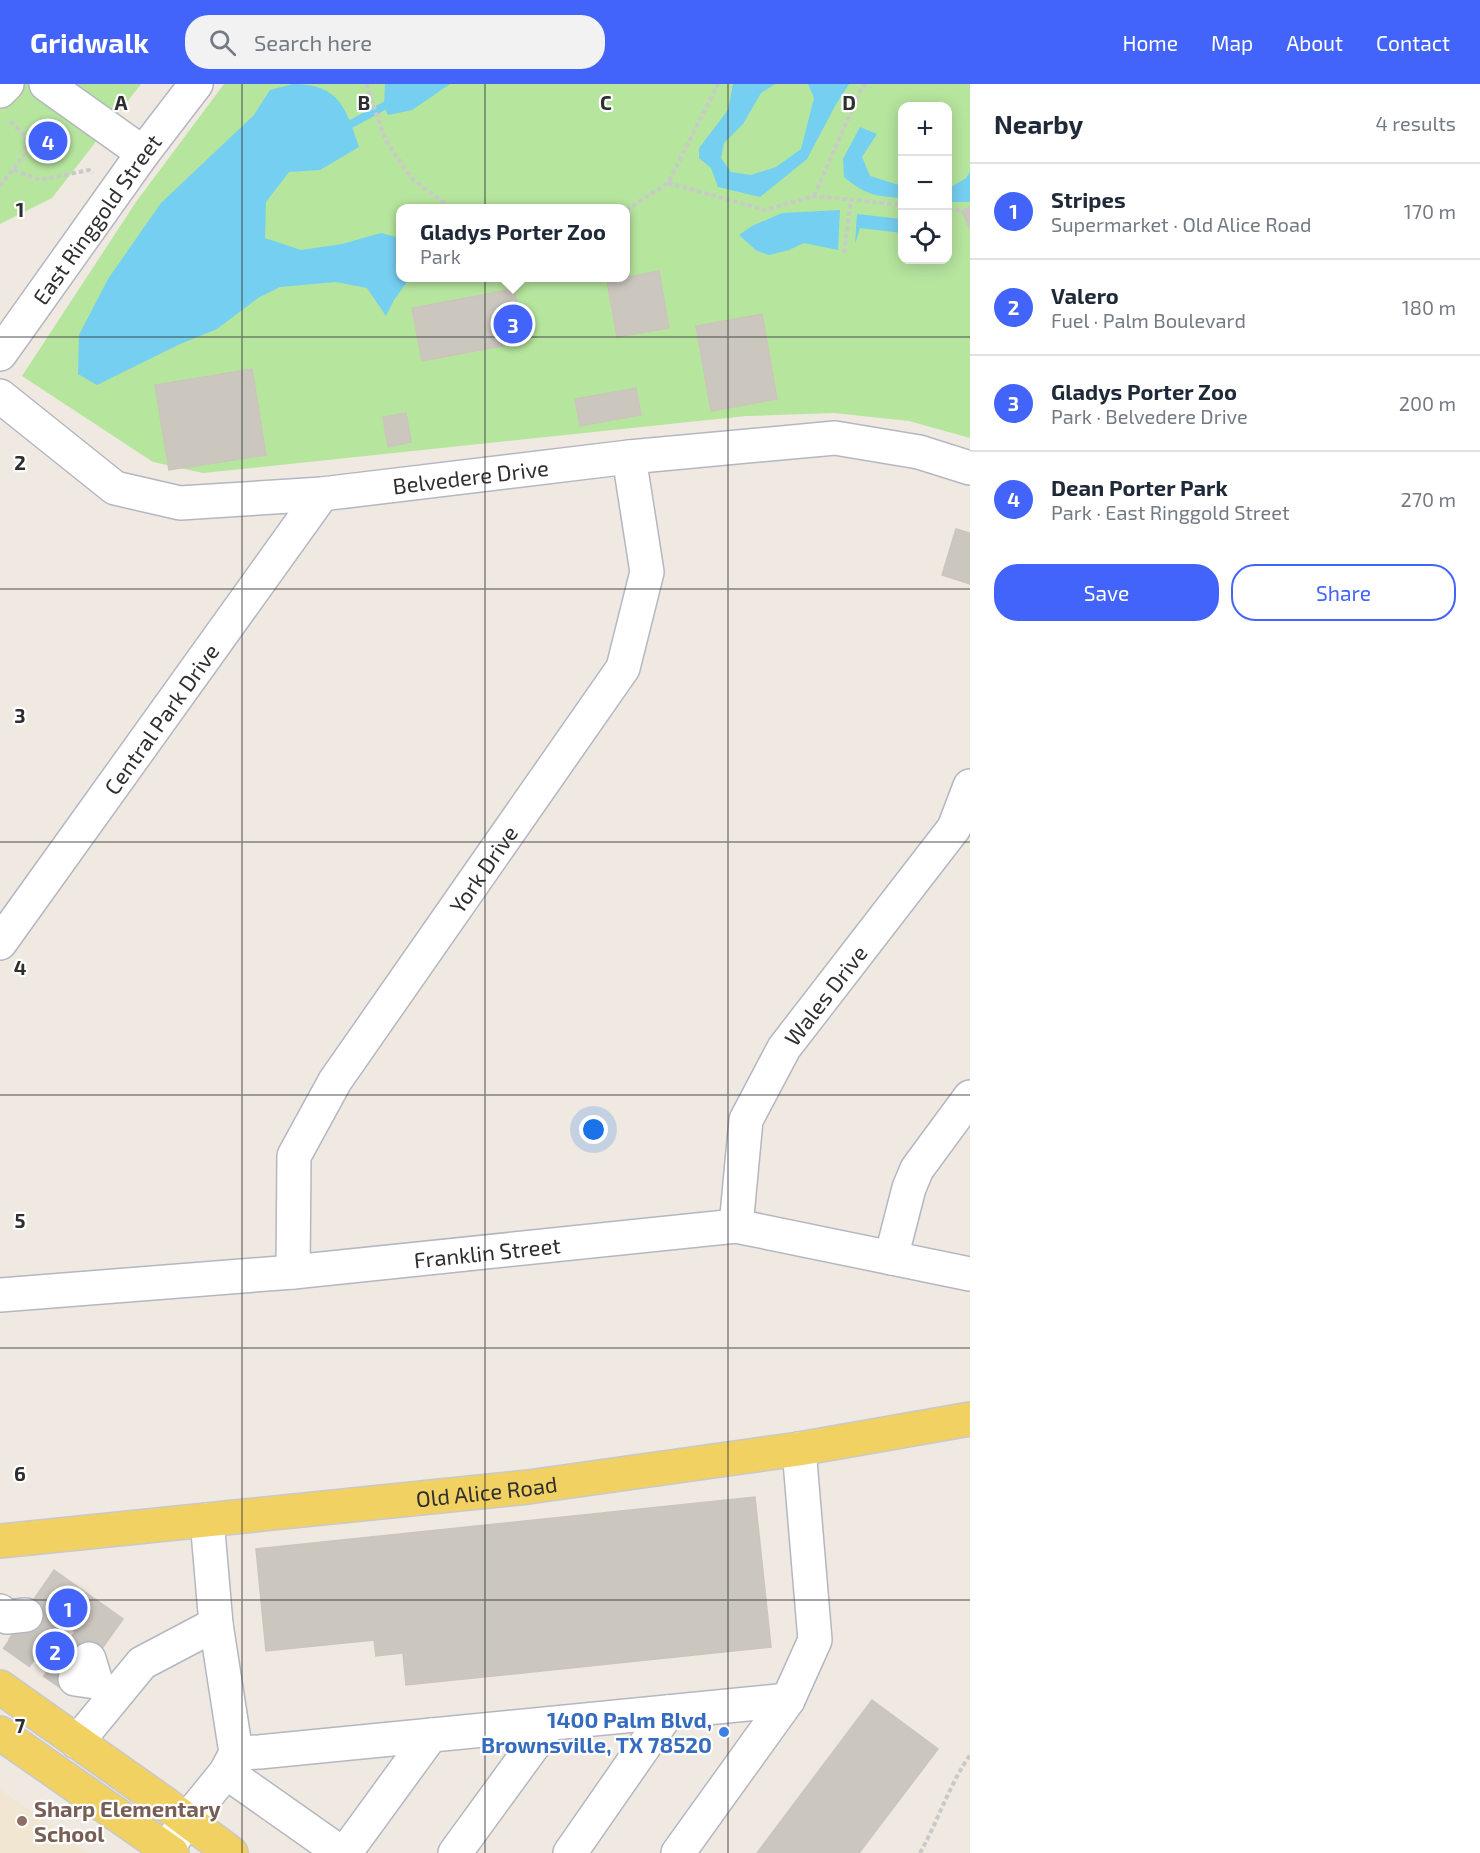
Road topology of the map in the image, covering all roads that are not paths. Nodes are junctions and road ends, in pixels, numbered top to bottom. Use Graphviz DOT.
graph roads {
  1 [pos="7,84"];
  2 [pos="46,84"];
  3 [pos="196,84"];
  4 [pos="3,104"];
  5 [pos="143,153"];
  6 [pos="0,354"];
  7 [pos="0,396"];
  8 [pos="628,457"];
  9 [pos="970,468"];
  10 [pos="322,494"];
  11 [pos="970,786"];
  12 [pos="0,943"];
  13 [pos="970,1097"];
  14 [pos="736,1226"];
  15 [pos="891,1258"];
  16 [pos="292,1272"];
  17 [pos="970,1274"];
  18 [pos="0,1295"];
  19 [pos="970,1419"];
  20 [pos="799,1449"];
  21 [pos="207,1520"];
  22 [pos="0,1541"];
  23 [pos="216,1624"];
  24 [pos="0,1687"];
  25 [pos="788,1700"];
  26 [pos="668,1712"];
  27 [pos="549,1724"];
  28 [pos="0,1733"];
  29 [pos="431,1735"];
  30 [pos="77,1742"];
  31 [pos="231,1762"];
  32 [pos="188,1820"];
  33 [pos="168,1852"];
  34 [pos="231,1853"];
  35 [pos="343,1853"];
  36 [pos="455,1853"];
  37 [pos="570,1853"];
  38 [pos="678,1853"];
  1 -- 4 [label="street"];
  2 -- 5 [label="street"];
  3 -- 5 [label="street, East Ringgold Street"];
  5 -- 6 [label="street, East Ringgold Street"];
  7 -- 10 [label="street, Belvedere Drive"];
  8 -- 9 [label="street, Belvedere Drive"];
  8 -- 10 [label="street, Belvedere Drive"];
  8 -- 16 [label="street, York Drive"];
  10 -- 12 [label="street, Central Park Drive"];
  11 -- 14 [label="street, Wales Drive"];
  13 -- 15 [label="street"];
  14 -- 15 [label="street, Franklin Street"];
  14 -- 16 [label="street, Franklin Street"];
  15 -- 17 [label="street, Franklin Street"];
  16 -- 18 [label="street, Franklin Street"];
  19 -- 20 [label="main road, Old Alice Road"];
  20 -- 21 [label="main road, Old Alice Road"];
  20 -- 25 [label="street"];
  21 -- 22 [label="main road, Old Alice Road"];
  21 -- 23 [label="street"];
  23 -- 30 [label="street"];
  23 -- 31 [label="street"];
  24 -- 30 [label="main road"];
  25 -- 26 [label="street"];
  25 -- 38 [label="street"];
  26 -- 27 [label="street"];
  26 -- 37 [label="street"];
  27 -- 29 [label="street"];
  27 -- 36 [label="street"];
  28 -- 33 [label="main road"];
  29 -- 31 [label="street"];
  29 -- 35 [label="street"];
  30 -- 32 [label="main road"];
  31 -- 32 [label="street"];
  31 -- 35 [label="street"];
  32 -- 33 [label="street"];
  32 -- 34 [label="main road"];
}
